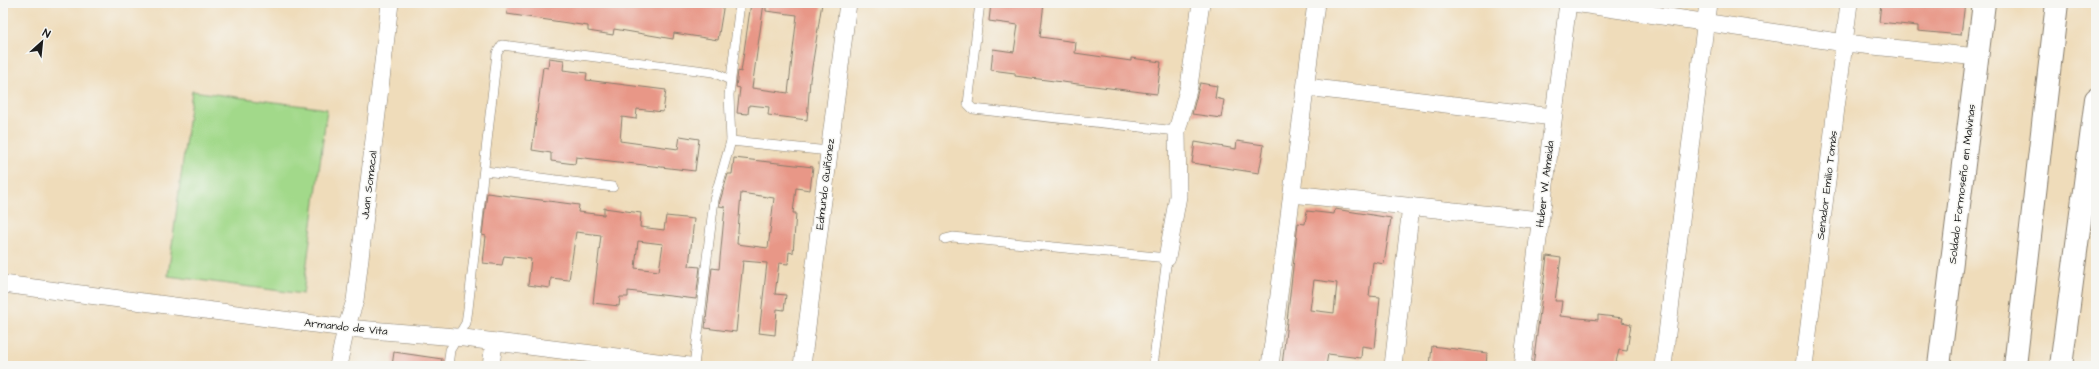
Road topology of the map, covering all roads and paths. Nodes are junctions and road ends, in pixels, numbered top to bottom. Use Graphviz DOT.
graph roads {
  1 [pos="390,3"];
  2 [pos="740,3"];
  3 [pos="848,3"];
  4 [pos="980,3"];
  5 [pos="1201,3"];
  6 [pos="1316,3"];
  7 [pos="1568,3"];
  8 [pos="1574,3"];
  9 [pos="1708,3"];
  10 [pos="1850,3"];
  11 [pos="1984,3"];
  12 [pos="2057,3"];
  13 [pos="1706,23"];
  14 [pos="1844,43"];
  15 [pos="1977,57"];
  16 [pos="730,80"];
  17 [pos="1306,87"];
  18 [pos="2096,99"];
  19 [pos="1553,117"];
  20 [pos="1177,131"];
  21 [pos="731,140"];
  22 [pos="829,151"];
  23 [pos="485,171"];
  24 [pos="613,187"];
  25 [pos="1292,194"];
  26 [pos="1411,206"];
  27 [pos="1540,220"];
  28 [pos="945,239"];
  29 [pos="1167,258"];
  30 [pos="3,284"];
  31 [pos="346,328"];
  32 [pos="456,337"];
  33 [pos="494,342"];
  34 [pos="655,364"];
  35 [pos="338,366"];
  36 [pos="448,366"];
  37 [pos="491,366"];
  38 [pos="689,366"];
  39 [pos="694,366"];
  40 [pos="802,366"];
  41 [pos="1153,366"];
  42 [pos="1270,366"];
  43 [pos="1393,366"];
  44 [pos="1522,366"];
  45 [pos="1662,366"];
  46 [pos="1804,366"];
  47 [pos="1940,366"];
  48 [pos="2015,366"];
  49 [pos="2061,366"];
  1 -- 31 [label="street, Juan Somacal"];
  2 -- 16 [label="lane"];
  3 -- 22 [label="street, Edmundo Quiñónez"];
  4 -- 20 [label="lane"];
  5 -- 20 [label="street"];
  6 -- 17 [label="street"];
  7 -- 19 [label="street, Huber W. Almeida"];
  8 -- 13 [label="street"];
  9 -- 13 [label="street"];
  10 -- 14 [label="street, Senador Emilio Tomás"];
  11 -- 15 [label="main road, Soldado Formoseño en Malvinas"];
  12 -- 48 [label="main road"];
  13 -- 14 [label="street"];
  13 -- 45 [label="street"];
  14 -- 15 [label="street"];
  14 -- 46 [label="street, Senador Emilio Tomás"];
  15 -- 47 [label="main road, Soldado Formoseño en Malvinas"];
  16 -- 21 [label="lane"];
  16 -- 23 [label="lane"];
  17 -- 19 [label="street"];
  17 -- 25 [label="street"];
  18 -- 49 [label="main road"];
  19 -- 27 [label="street, Huber W. Almeida"];
  20 -- 29 [label="street"];
  21 -- 22 [label="lane"];
  21 -- 39 [label="lane"];
  22 -- 40 [label="street, Edmundo Quiñónez"];
  23 -- 24 [label="lane"];
  23 -- 32 [label="lane"];
  25 -- 26 [label="street"];
  25 -- 42 [label="street"];
  26 -- 27 [label="street"];
  26 -- 43 [label="street"];
  27 -- 44 [label="street, Huber W. Almeida"];
  28 -- 29 [label="lane"];
  29 -- 41 [label="lane"];
  30 -- 31 [label="street, Armando de Vita"];
  31 -- 32 [label="street, Armando de Vita"];
  31 -- 35 [label="street, Juan Somacal"];
  32 -- 33 [label="street, Armando de Vita"];
  32 -- 36 [label="lane"];
  33 -- 34 [label="street, Armando de Vita"];
  33 -- 37 [label="street"];
  34 -- 38 [label="street, Armando de Vita"];
}
